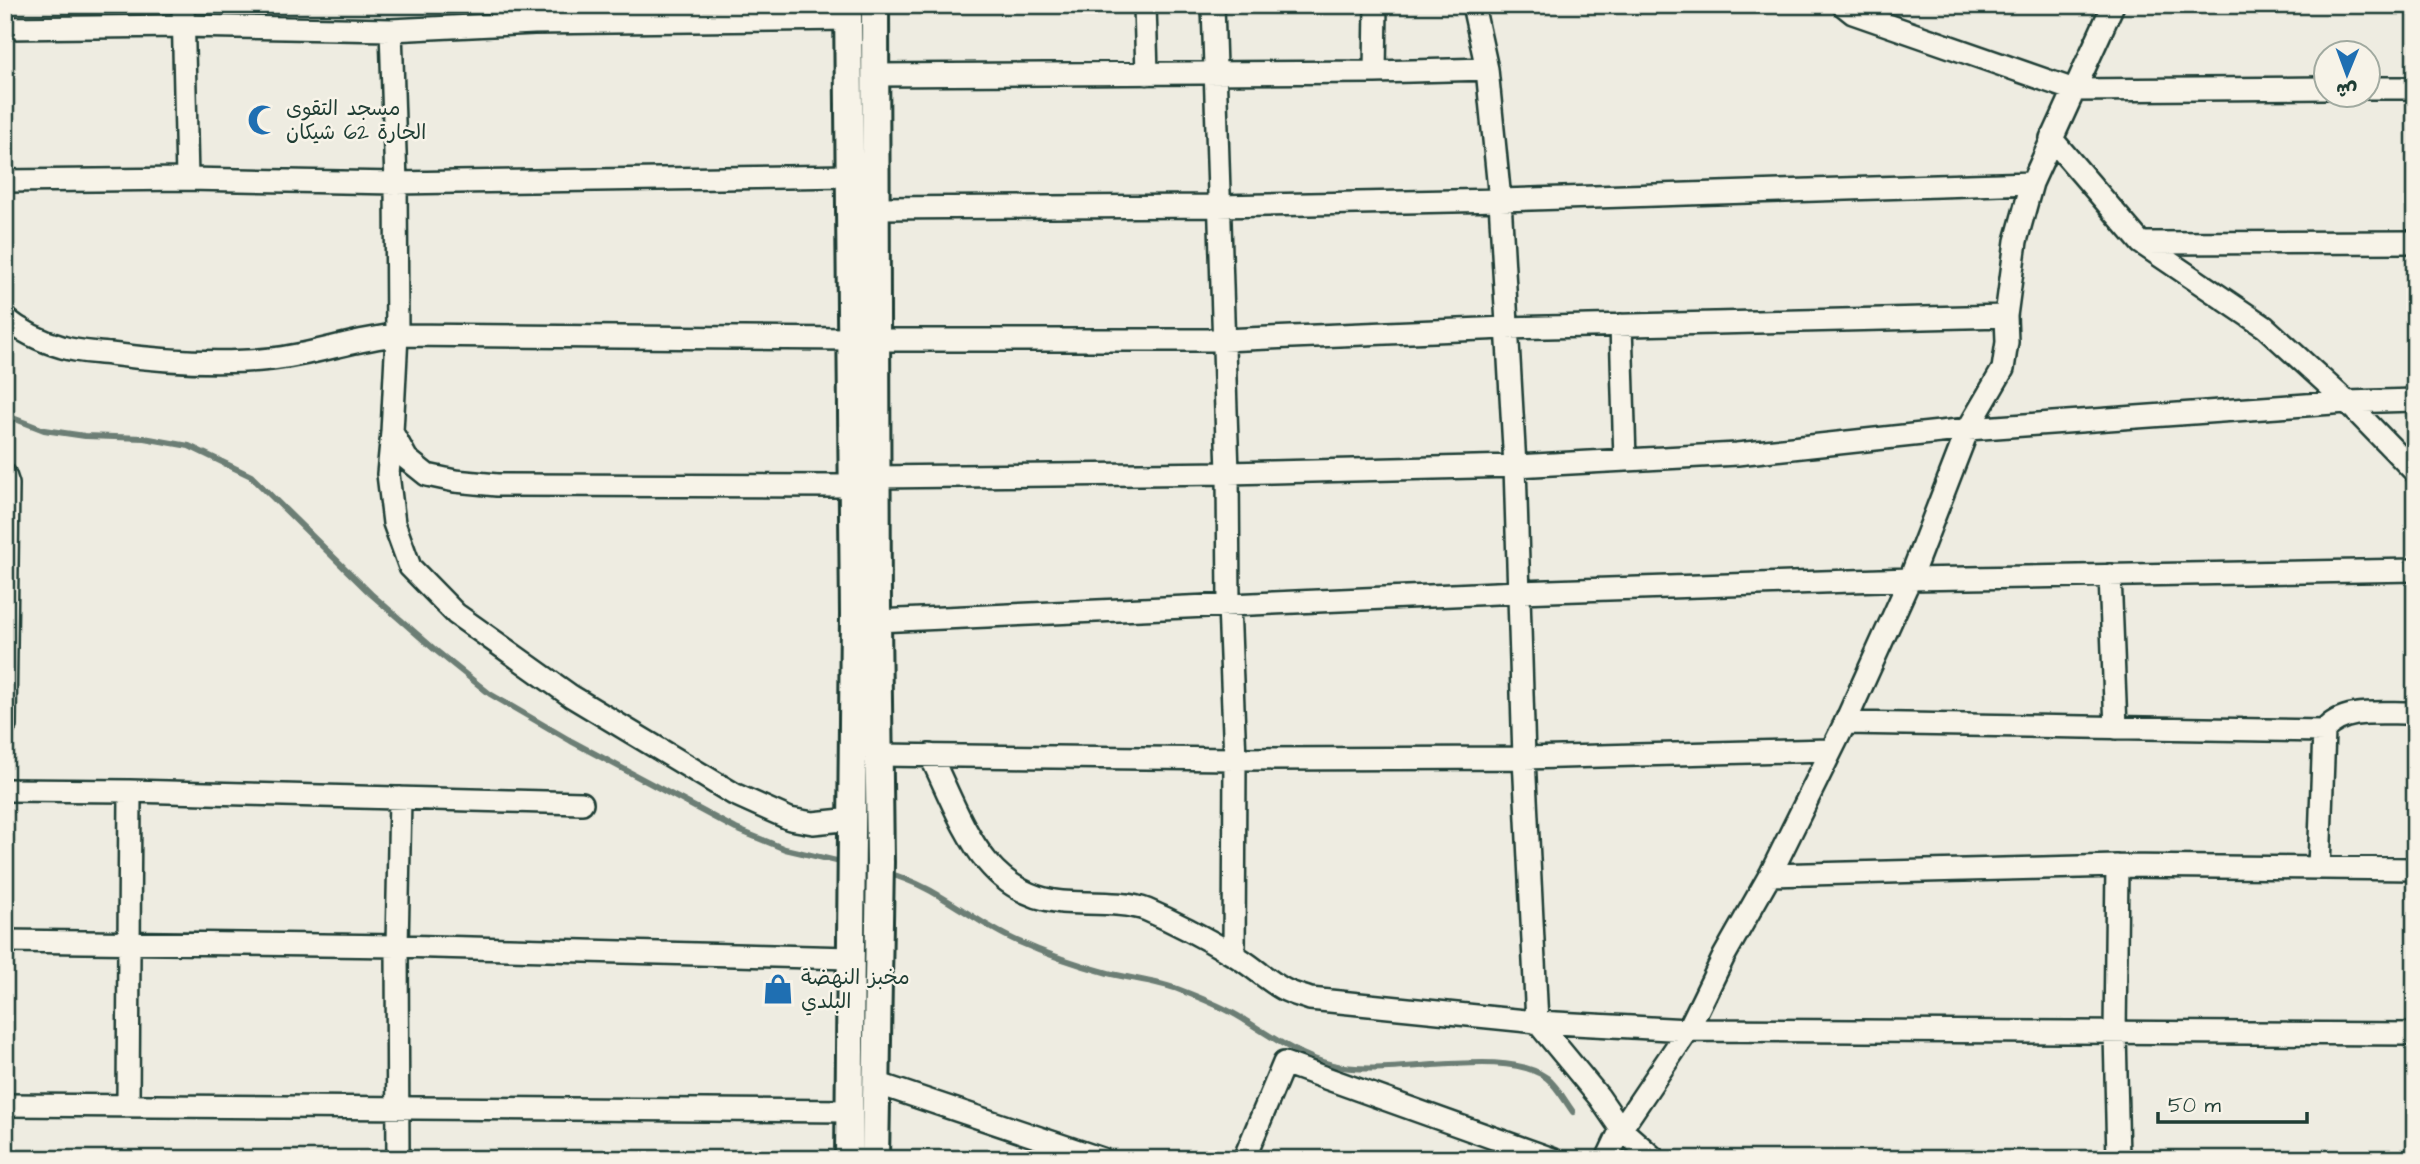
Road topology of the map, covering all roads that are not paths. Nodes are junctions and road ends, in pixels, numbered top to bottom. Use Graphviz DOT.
graph roads {
  1 [pos="875,5"];
  2 [pos="1144,5"];
  3 [pos="1213,5"];
  4 [pos="1376,5"];
  5 [pos="1473,5"];
  6 [pos="1843,5"];
  7 [pos="2113,5"];
  8 [pos="848,12"];
  9 [pos="534,14"];
  10 [pos="183,16"];
  11 [pos="5,28"];
  12 [pos="391,30"];
  13 [pos="1487,69"];
  14 [pos="1375,72"];
  15 [pos="1214,73"];
  16 [pos="1147,74"];
  17 [pos="876,75"];
  18 [pos="2312,88"];
  19 [pos="2382,88"];
  20 [pos="2415,88"];
  21 [pos="2074,90"];
  22 [pos="2051,138"];
  23 [pos="849,176"];
  24 [pos="187,179"];
  25 [pos="5,181"];
  26 [pos="396,183"];
  27 [pos="2032,183"];
  28 [pos="1500,200"];
  29 [pos="1219,205"];
  30 [pos="876,208"];
  31 [pos="2415,242"];
  32 [pos="2141,243"];
  33 [pos="2006,316"];
  34 [pos="5,318"];
  35 [pos="1621,325"];
  36 [pos="1506,328"];
  37 [pos="397,335"];
  38 [pos="864,339"];
  39 [pos="1223,340"];
  40 [pos="2415,400"];
  41 [pos="2347,402"];
  42 [pos="1968,429"];
  43 [pos="392,432"];
  44 [pos="1625,460"];
  45 [pos="1515,466"];
  46 [pos="2415,472"];
  47 [pos="1228,473"];
  48 [pos="6,481"];
  49 [pos="864,482"];
  50 [pos="2415,569"];
  51 [pos="2110,575"];
  52 [pos="1910,579"];
  53 [pos="1519,593"];
  54 [pos="1229,605"];
  55 [pos="877,621"];
  56 [pos="6,639"];
  57 [pos="2415,713"];
  58 [pos="1845,723"];
  59 [pos="5,725"];
  60 [pos="2116,727"];
  61 [pos="2324,731"];
  62 [pos="1830,750"];
  63 [pos="878,755"];
  64 [pos="930,755"];
  65 [pos="1524,758"];
  66 [pos="1236,759"];
  67 [pos="5,790"];
  68 [pos="130,791"];
  69 [pos="400,798"];
  70 [pos="582,803"];
  71 [pos="853,819"];
  72 [pos="2117,866"];
  73 [pos="2319,868"];
  74 [pos="2415,869"];
  75 [pos="1770,875"];
  76 [pos="5,941"];
  77 [pos="129,943"];
  78 [pos="397,946"];
  79 [pos="1234,954"];
  80 [pos="851,958"];
  81 [pos="1537,1022"];
  82 [pos="1688,1030"];
  83 [pos="2115,1033"];
  84 [pos="2415,1034"];
  85 [pos="876,1083"];
  86 [pos="128,1104"];
  87 [pos="5,1105"];
  88 [pos="398,1107"];
  89 [pos="850,1111"];
  90 [pos="1621,1129"];
  91 [pos="398,1159"];
  92 [pos="849,1159"];
  93 [pos="875,1159"];
  94 [pos="1102,1159"];
  95 [pos="1244,1159"];
  96 [pos="1552,1159"];
  97 [pos="1607,1159"];
  98 [pos="1655,1159"];
  99 [pos="2118,1159"];
  1 -- 17 [label="main road"];
  2 -- 16 [label="street"];
  3 -- 15 [label="street"];
  4 -- 14 [label="street"];
  5 -- 13 [label="street"];
  6 -- 21 [label="street"];
  7 -- 21 [label="street"];
  8 -- 9 [label="street"];
  8 -- 23 [label="main road"];
  9 -- 12 [label="street"];
  10 -- 11 [label="street"];
  10 -- 12 [label="street"];
  10 -- 24 [label="street"];
  12 -- 26 [label="street"];
  13 -- 14 [label="street"];
  13 -- 28 [label="street"];
  14 -- 15 [label="street"];
  15 -- 16 [label="street"];
  15 -- 29 [label="street"];
  16 -- 17 [label="street"];
  17 -- 30 [label="main road"];
  18 -- 21 [label="street"];
  19 -- 20 [label="street"];
  21 -- 22 [label="street"];
  22 -- 27 [label="street"];
  22 -- 32 [label="street"];
  23 -- 26 [label="street"];
  23 -- 38 [label="main road"];
  24 -- 25 [label="street"];
  24 -- 26 [label="street"];
  26 -- 37 [label="street"];
  27 -- 28 [label="street"];
  27 -- 33 [label="street"];
  28 -- 29 [label="street"];
  28 -- 36 [label="street"];
  29 -- 30 [label="street"];
  29 -- 39 [label="street"];
  30 -- 38 [label="main road"];
  31 -- 32 [label="street"];
  32 -- 41 [label="street"];
  33 -- 35 [label="street"];
  33 -- 42 [label="street"];
  34 -- 37 [label="street"];
  35 -- 36 [label="street"];
  35 -- 44 [label="street"];
  36 -- 39 [label="street"];
  36 -- 45 [label="street"];
  37 -- 38 [label="street"];
  37 -- 43 [label="street"];
  38 -- 39 [label="street"];
  38 -- 49 [label="main road"];
  39 -- 47 [label="street"];
  40 -- 41 [label="street"];
  41 -- 42 [label="street"];
  41 -- 46 [label="street"];
  42 -- 44 [label="street"];
  42 -- 52 [label="street"];
  43 -- 49 [label="street"];
  43 -- 71 [label="street"];
  44 -- 45 [label="street"];
  45 -- 47 [label="street"];
  45 -- 53 [label="street"];
  47 -- 49 [label="street"];
  47 -- 54 [label="street"];
  48 -- 56 [label="street"];
  49 -- 55 [label="main road"];
  49 -- 71 [label="main road"];
  50 -- 51 [label="street"];
  51 -- 52 [label="street"];
  51 -- 60 [label="street"];
  52 -- 53 [label="street"];
  52 -- 58 [label="street"];
  53 -- 54 [label="street"];
  53 -- 65 [label="street"];
  54 -- 55 [label="street"];
  54 -- 66 [label="street"];
  55 -- 63 [label="main road"];
  56 -- 59 [label="street"];
  57 -- 61 [label="street"];
  58 -- 60 [label="street"];
  58 -- 62 [label="street"];
  60 -- 61 [label="street"];
  61 -- 73 [label="street"];
  62 -- 65 [label="street"];
  62 -- 75 [label="street"];
  63 -- 64 [label="street"];
  63 -- 85 [label="main road"];
  64 -- 66 [label="street"];
  64 -- 79 [label="street"];
  65 -- 66 [label="street"];
  65 -- 81 [label="street"];
  66 -- 79 [label="street"];
  67 -- 68 [label="street"];
  68 -- 69 [label="street"];
  68 -- 77 [label="street"];
  69 -- 70 [label="street"];
  69 -- 78 [label="street"];
  71 -- 80 [label="main road"];
  72 -- 73 [label="street"];
  72 -- 75 [label="street"];
  72 -- 83 [label="street"];
  73 -- 74 [label="street"];
  75 -- 82 [label="street"];
  76 -- 77 [label="street"];
  77 -- 78 [label="street"];
  77 -- 86 [label="street"];
  78 -- 80 [label="street"];
  78 -- 88 [label="street"];
  79 -- 81 [label="street"];
  80 -- 89 [label="main road"];
  81 -- 82 [label="street"];
  81 -- 90 [label="street"];
  82 -- 83 [label="street"];
  82 -- 90 [label="street"];
  83 -- 84 [label="street"];
  83 -- 99 [label="street"];
  85 -- 93 [label="main road"];
  85 -- 94 [label="street"];
  86 -- 87 [label="street"];
  86 -- 88 [label="street"];
  88 -- 89 [label="street"];
  88 -- 91 [label="street"];
  89 -- 92 [label="main road"];
  90 -- 97 [label="street"];
  90 -- 98 [label="street"];
  95 -- 96 [label="street"];
}
